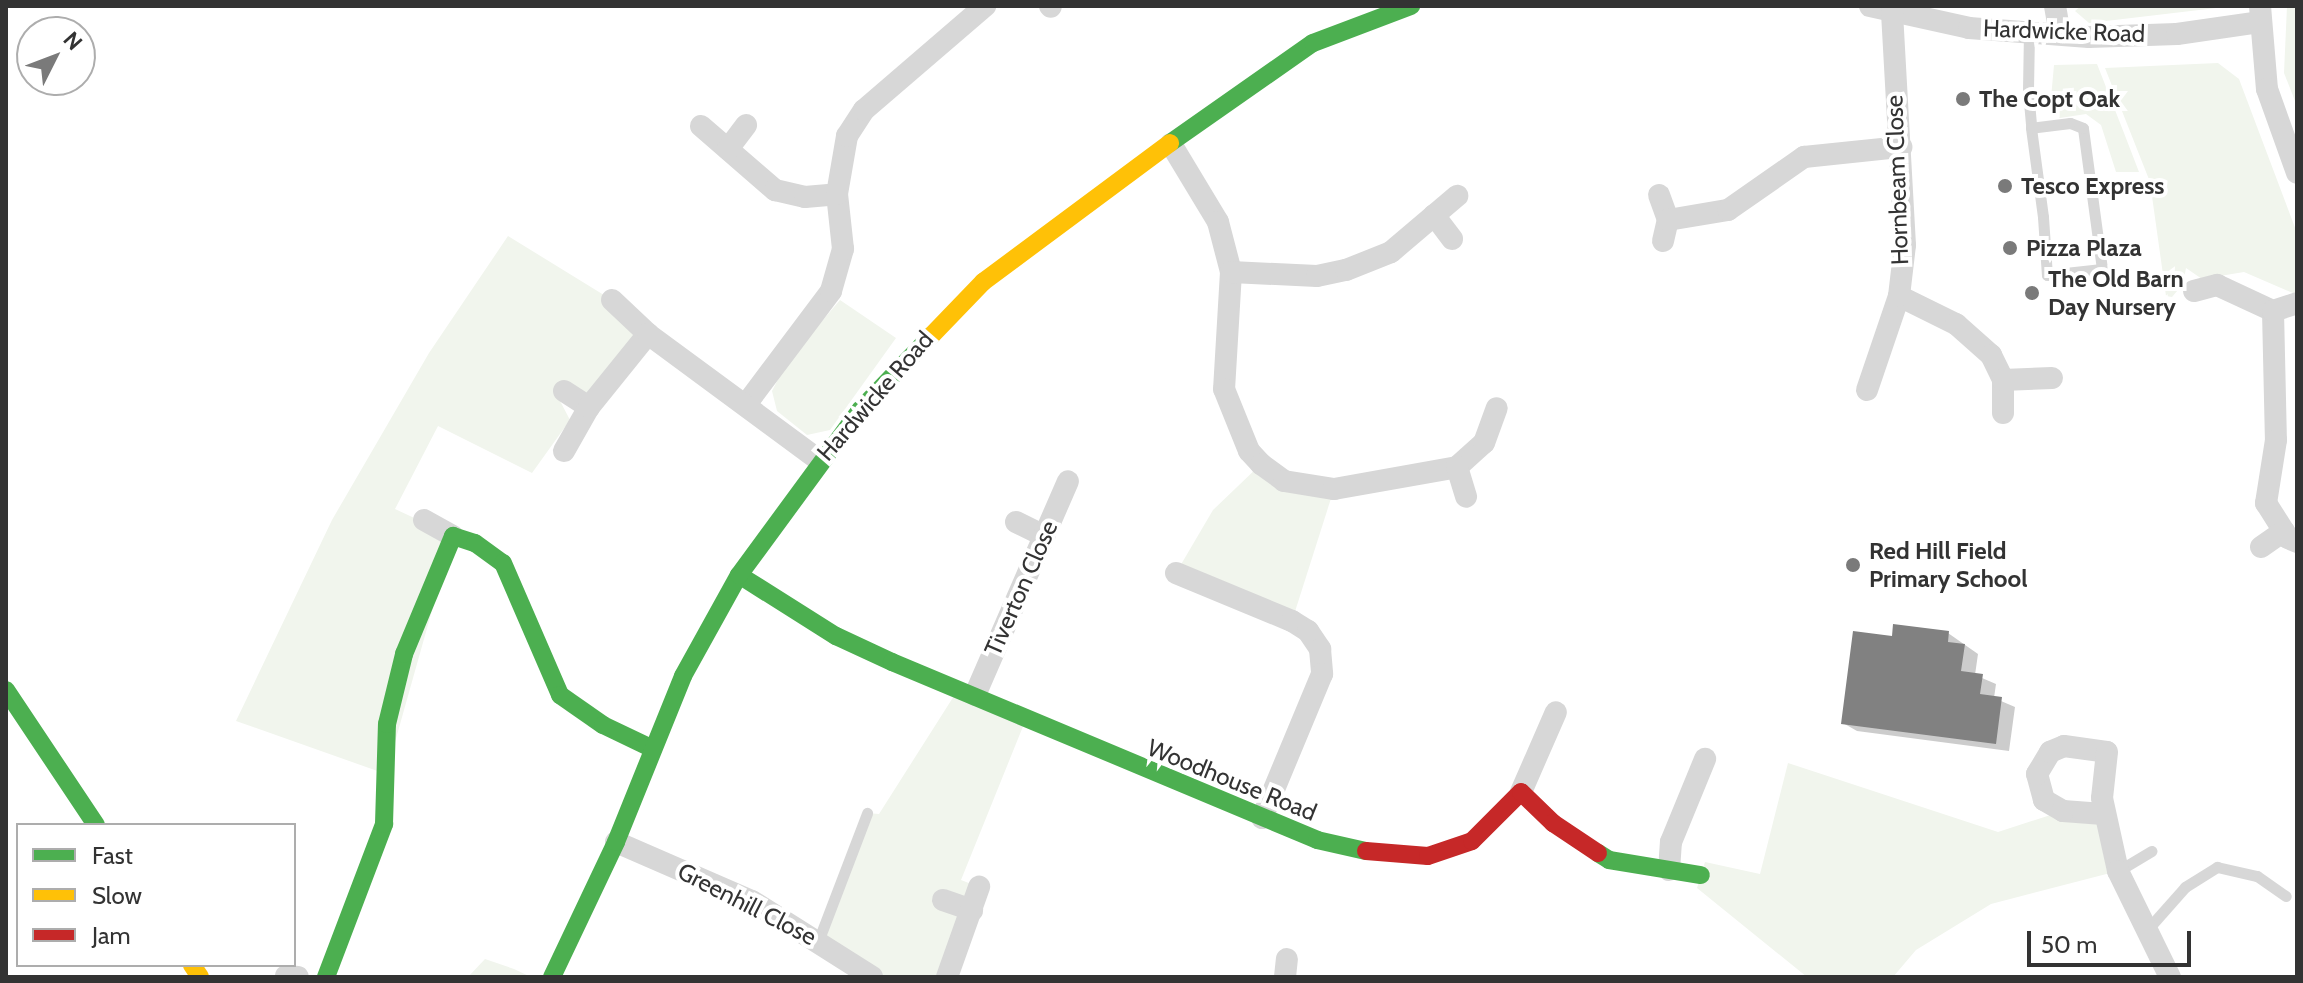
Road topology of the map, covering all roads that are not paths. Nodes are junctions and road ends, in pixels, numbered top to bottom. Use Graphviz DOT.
graph roads {
  1 [pos="985,6"];
  2 [pos="1411,6"];
  3 [pos="2055,6"];
  4 [pos="1881,9"];
  5 [pos="2259,14"];
  6 [pos="2029,32"];
  7 [pos="2060,34"];
  8 [pos="746,125"];
  9 [pos="701,126"];
  10 [pos="2031,128"];
  11 [pos="1171,144"];
  12 [pos="1901,147"];
  13 [pos="728,149"];
  14 [pos="2297,173"];
  15 [pos="837,194"];
  16 [pos="1659,195"];
  17 [pos="1457,196"];
  18 [pos="1434,215"];
  19 [pos="1452,239"];
  20 [pos="1231,272"];
  21 [pos="2194,291"];
  22 [pos="1899,296"];
  23 [pos="612,300"];
  24 [pos="2297,303"];
  25 [pos="2273,311"];
  26 [pos="648,334"];
  27 [pos="2052,378"];
  28 [pos="2003,380"];
  29 [pos="1867,390"];
  30 [pos="564,391"];
  31 [pos="747,403"];
  32 [pos="589,407"];
  33 [pos="1497,408"];
  34 [pos="2003,413"];
  35 [pos="564,451"];
  36 [pos="819,460"];
  37 [pos="1457,467"];
  38 [pos="1068,481"];
  39 [pos="1466,497"];
  40 [pos="424,520"];
  41 [pos="1016,522"];
  42 [pos="453,536"];
  43 [pos="1045,536"];
  44 [pos="2290,537"];
  45 [pos="2261,547"];
  46 [pos="1176,573"];
  47 [pos="739,575"];
  48 [pos="6,690"];
  49 [pos="975,695"];
  50 [pos="1556,712"];
  51 [pos="651,748"];
  52 [pos="1705,759"];
  53 [pos="1521,792"];
  54 [pos="867,813"];
  55 [pos="2103,814"];
  56 [pos="1262,818"];
  57 [pos="95,823"];
  58 [pos="616,842"];
  59 [pos="2151,851"];
  60 [pos="1669,870"];
  61 [pos="2118,871"];
  62 [pos="1701,875"];
  63 [pos="979,887"];
  64 [pos="2286,896"];
  65 [pos="943,900"];
  66 [pos="972,910"];
  67 [pos="2147,931"];
  68 [pos="819,939"];
  69 [pos="840,969"];
  70 [pos="326,977"];
  71 [pos="552,977"];
  72 [pos="872,977"];
  73 [pos="947,977"];
  74 [pos="2170,977"];
  1 -- 15 [label="street"];
  2 -- 11 [label="street, Hardwicke Road"];
  3 -- 7 [label="street"];
  4 -- 6 [label="street, Hardwicke Road"];
  4 -- 12 [label="street, Hornbeam Close"];
  5 -- 7 [label="street, Hardwicke Road"];
  5 -- 14 [label="street"];
  6 -- 7 [label="street, Hardwicke Road"];
  6 -- 10 [label="lane"];
  8 -- 13 [label="street"];
  9 -- 13 [label="street"];
  10 -- 10 [label="lane"];
  11 -- 20 [label="street"];
  11 -- 36 [label="street, Hardwicke Road"];
  12 -- 16 [label="street"];
  12 -- 22 [label="street, Hornbeam Close"];
  13 -- 15 [label="street"];
  15 -- 31 [label="street"];
  17 -- 18 [label="street"];
  18 -- 19 [label="street"];
  18 -- 20 [label="street"];
  20 -- 37 [label="street"];
  21 -- 25 [label="street"];
  22 -- 28 [label="street"];
  22 -- 29 [label="street, Hornbeam Close"];
  23 -- 26 [label="street"];
  24 -- 25 [label="street"];
  25 -- 44 [label="street"];
  26 -- 31 [label="street"];
  26 -- 32 [label="street"];
  27 -- 28 [label="street"];
  28 -- 34 [label="street"];
  30 -- 32 [label="street"];
  31 -- 36 [label="street"];
  32 -- 35 [label="street"];
  33 -- 37 [label="street"];
  36 -- 47 [label="street, Hardwicke Road"];
  37 -- 39 [label="street"];
  38 -- 43 [label="street, Tiverton Close"];
  40 -- 42 [label="street"];
  41 -- 43 [label="street"];
  42 -- 51 [label="street"];
  42 -- 70 [label="street"];
  43 -- 49 [label="street, Tiverton Close"];
  44 -- 45 [label="street"];
  46 -- 56 [label="street"];
  47 -- 49 [label="street, Woodhouse Road"];
  47 -- 51 [label="street, Hardwicke Road"];
  48 -- 57 [label="street"];
  49 -- 56 [label="street, Woodhouse Road"];
  50 -- 53 [label="street"];
  51 -- 58 [label="street, Hardwicke Road"];
  52 -- 60 [label="street"];
  53 -- 56 [label="street, Woodhouse Road"];
  53 -- 60 [label="street"];
  54 -- 68 [label="lane"];
  55 -- 61 [label="street"];
  58 -- 68 [label="street, Greenhill Close"];
  58 -- 71 [label="street, Hardwicke Road"];
  59 -- 61 [label="lane"];
  60 -- 62 [label="street"];
  61 -- 67 [label="street"];
  63 -- 66 [label="street"];
  64 -- 67 [label="lane"];
  65 -- 66 [label="street"];
  66 -- 73 [label="street"];
  67 -- 74 [label="street"];
  68 -- 69 [label="street, Greenhill Close"];
  69 -- 72 [label="street, Greenhill Close"];
}
